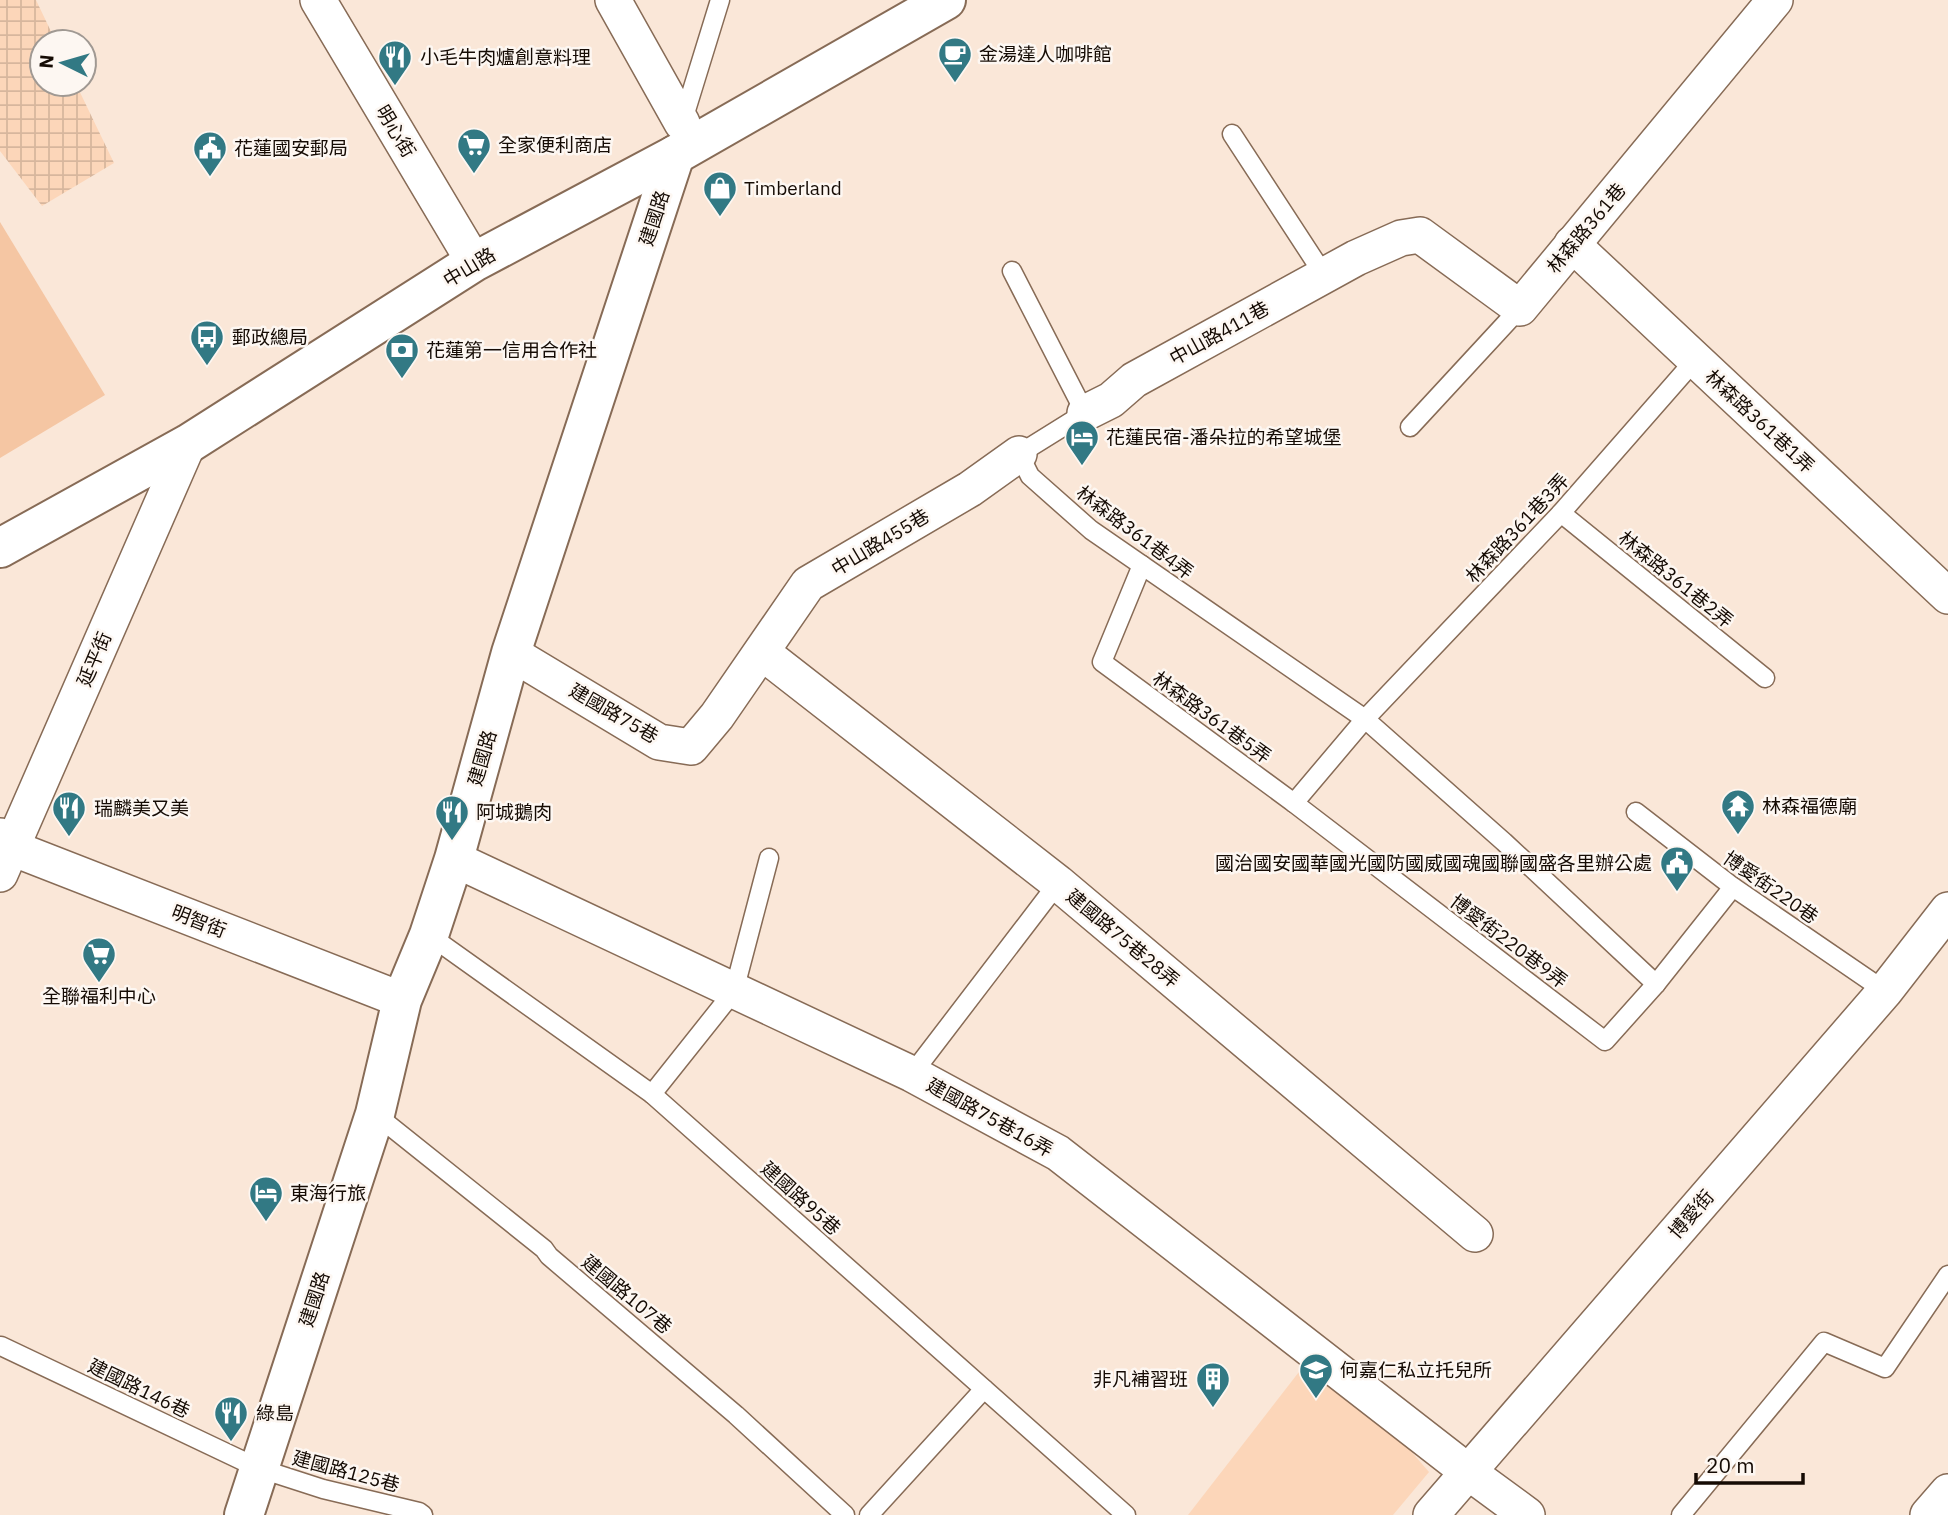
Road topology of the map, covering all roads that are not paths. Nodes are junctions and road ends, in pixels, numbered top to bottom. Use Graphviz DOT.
graph roads {
  1 [pos="318,0"];
  2 [pos="613,0"];
  3 [pos="720,0"];
  4 [pos="946,0"];
  5 [pos="1775,0"];
  6 [pos="1232,134"];
  7 [pos="678,139"];
  8 [pos="1572,244"];
  9 [pos="474,262"];
  10 [pos="1012,271"];
  11 [pos="1324,275"];
  12 [pos="1520,308"];
  13 [pos="1695,360"];
  14 [pos="1085,413"];
  15 [pos="1410,427"];
  16 [pos="188,444"];
  17 [pos="1019,454"];
  18 [pos="1562,513"];
  19 [pos="0,548"];
  20 [pos="1142,565"];
  21 [pos="1948,596"];
  22 [pos="511,653"];
  23 [pos="763,653"];
  24 [pos="1765,678"];
  25 [pos="1365,719"];
  26 [pos="1294,803"];
  27 [pos="1636,812"];
  28 [pos="4,853"];
  29 [pos="769,858"];
  30 [pos="454,859"];
  31 [pos="1058,883"];
  32 [pos="1733,887"];
  33 [pos="1948,910"];
  34 [pos="429,935"];
  35 [pos="1656,984"];
  36 [pos="734,991"];
  37 [pos="1885,991"];
  38 [pos="402,1000"];
  39 [pos="912,1074"];
  40 [pos="652,1094"];
  41 [pos="375,1114"];
  42 [pos="1475,1234"];
  43 [pos="1948,1275"];
  44 [pos="1,1346"];
  45 [pos="984,1389"];
  46 [pos="258,1468"];
  47 [pos="1467,1471"];
  48 [pos="1948,1492"];
  49 [pos="244,1515"];
  50 [pos="422,1515"];
  51 [pos="845,1515"];
  52 [pos="869,1515"];
  53 [pos="1126,1515"];
  54 [pos="1431,1515"];
  55 [pos="1527,1515"];
  56 [pos="1681,1515"];
  57 [pos="1928,1515"];
  1 -- 9 [label="street, 明心街"];
  2 -- 7 [label="street"];
  3 -- 7 [label="lane, 建國路"];
  4 -- 7 [label="street, 中山路"];
  5 -- 8 [label="street, 林森路361巷"];
  6 -- 11 [label="lane"];
  7 -- 9 [label="street, 中山路"];
  7 -- 22 [label="street, 建國路"];
  8 -- 12 [label="street, 林森路361巷"];
  8 -- 13 [label="street, 林森路361巷1弄"];
  9 -- 16 [label="street, 中山路"];
  10 -- 14 [label="lane"];
  11 -- 12 [label="street, 中山路411巷"];
  11 -- 14 [label="street, 中山路411巷"];
  12 -- 15 [label="lane"];
  13 -- 18 [label="lane, 林森路361巷3弄"];
  13 -- 21 [label="street, 林森路361巷1弄"];
  14 -- 17 [label="lane"];
  16 -- 19 [label="street, 中山路"];
  16 -- 28 [label="street, 延平街"];
  17 -- 20 [label="lane, 林森路361巷4弄"];
  17 -- 23 [label="street, 中山路455巷"];
  18 -- 24 [label="lane, 林森路361巷2弄"];
  18 -- 25 [label="lane, 林森路361巷3弄"];
  20 -- 25 [label="lane, 林森路361巷4弄"];
  20 -- 26 [label="lane, 林森路361巷5弄"];
  22 -- 23 [label="street, 建國路75巷"];
  22 -- 30 [label="street, 建國路"];
  23 -- 31 [label="street, 建國路75巷28弄"];
  25 -- 26 [label="lane"];
  25 -- 35 [label="lane"];
  26 -- 35 [label="lane, 博愛街220巷9弄"];
  27 -- 32 [label="lane, 博愛街220巷"];
  28 -- 38 [label="street, 明智街"];
  29 -- 36 [label="lane"];
  30 -- 34 [label="street, 建國路"];
  30 -- 36 [label="street, 建國路75巷16弄"];
  31 -- 39 [label="lane"];
  31 -- 42 [label="street, 建國路75巷28弄"];
  32 -- 35 [label="lane, 博愛街220巷9弄"];
  32 -- 37 [label="lane, 博愛街220巷"];
  33 -- 37 [label="street, 博愛街"];
  34 -- 38 [label="street, 建國路"];
  34 -- 40 [label="lane, 建國路95巷"];
  36 -- 39 [label="street, 建國路75巷16弄"];
  36 -- 40 [label="lane"];
  37 -- 47 [label="street, 博愛街"];
  38 -- 41 [label="street, 建國路"];
  39 -- 47 [label="street, 建國路75巷16弄"];
  40 -- 45 [label="lane, 建國路95巷"];
  41 -- 46 [label="street, 建國路"];
  41 -- 51 [label="lane, 建國路107巷"];
  43 -- 56 [label="lane"];
  44 -- 46 [label="lane, 建國路146巷"];
  45 -- 52 [label="lane"];
  45 -- 53 [label="lane, 建國路95巷"];
  46 -- 49 [label="street, 建國路"];
  46 -- 50 [label="lane, 建國路125巷"];
  47 -- 54 [label="street, 博愛街"];
  47 -- 55 [label="street, 建國路75巷16弄"];
  48 -- 57 [label="street"];
}
